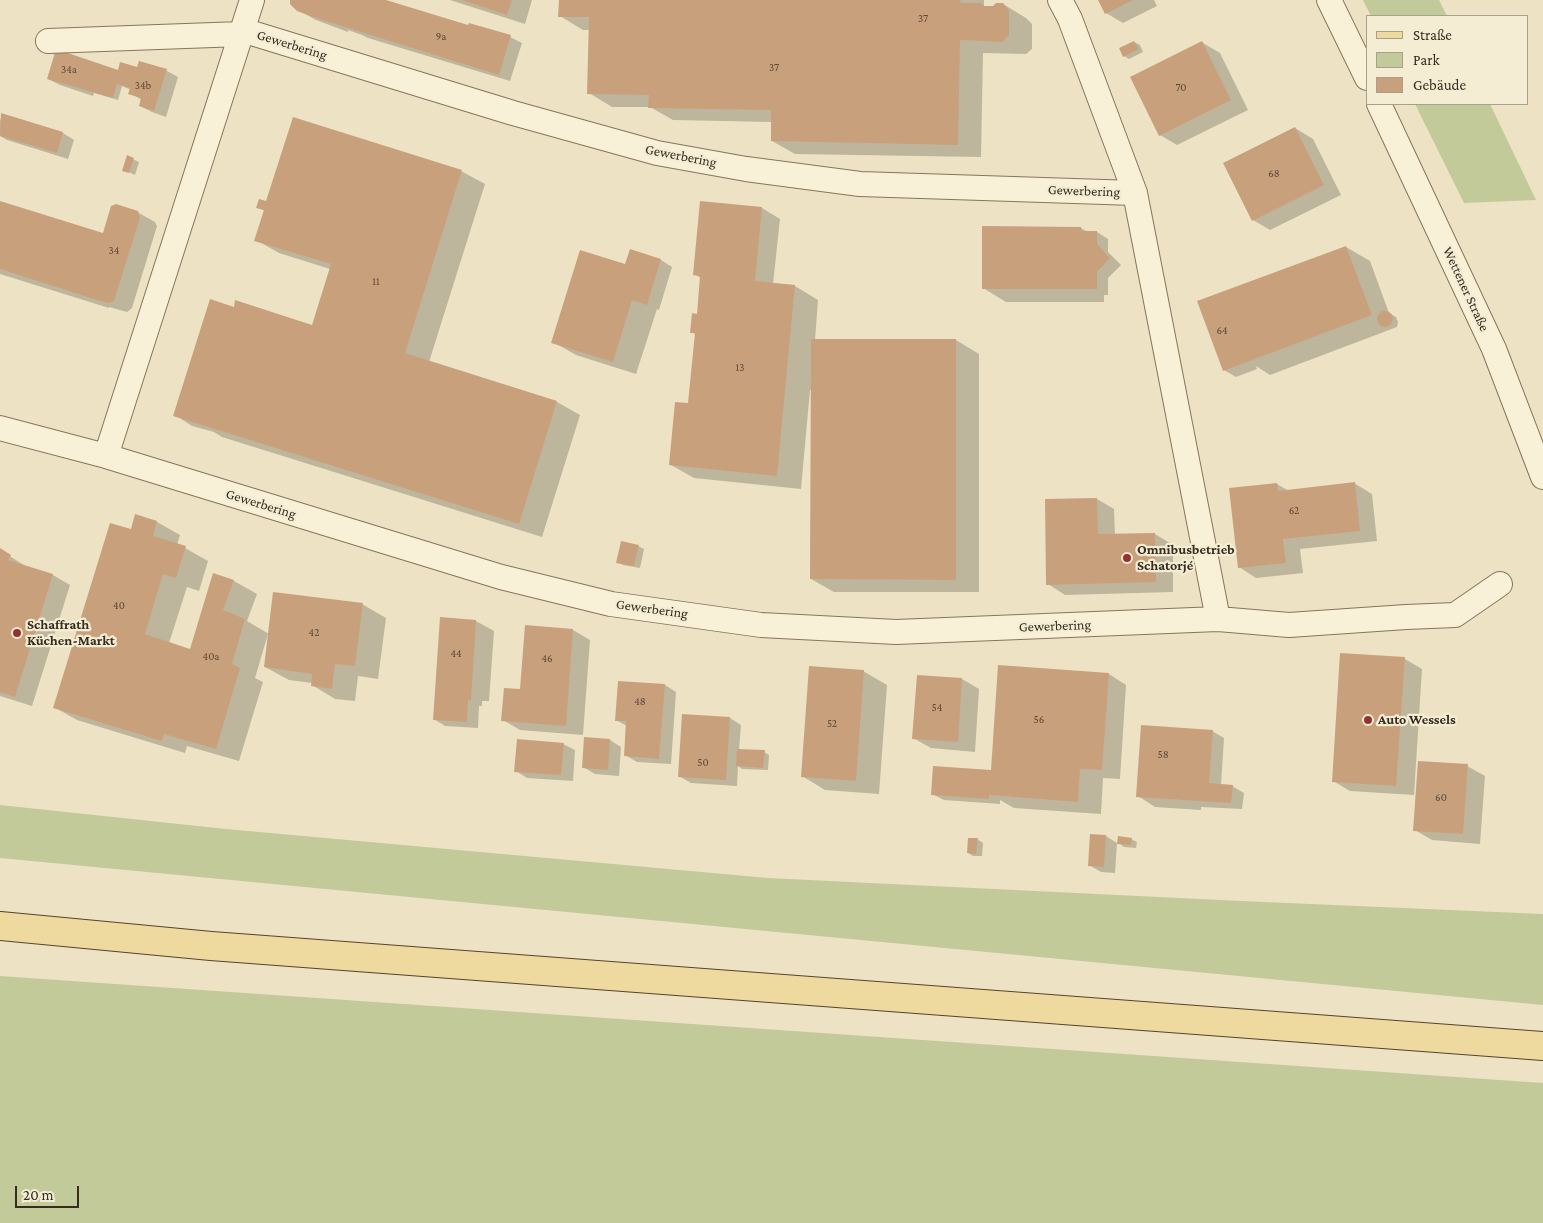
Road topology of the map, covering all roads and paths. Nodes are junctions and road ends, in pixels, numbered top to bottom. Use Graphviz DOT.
graph roads {
  1 [pos="252,0"];
  2 [pos="1060,0"];
  3 [pos="1329,0"];
  4 [pos="242,32"];
  5 [pos="48,41"];
  6 [pos="1366,76"];
  7 [pos="1379,105"];
  8 [pos="1135,193"];
  9 [pos="0,428"];
  10 [pos="106,456"];
  11 [pos="1543,477"];
  12 [pos="1500,584"];
  13 [pos="1218,619"];
  14 [pos="0,926"];
  15 [pos="1543,1046"];
  1 -- 4 [label="street, Gewerbering"];
  2 -- 8 [label="street, Gewerbering"];
  3 -- 6 [label="street"];
  4 -- 5 [label="street"];
  4 -- 8 [label="street, Gewerbering"];
  4 -- 10 [label="street, Gewerbering"];
  7 -- 11 [label="street, Wettener Straße"];
  8 -- 13 [label="street, Gewerbering"];
  9 -- 10 [label="street, Gewerbering"];
  10 -- 13 [label="street, Gewerbering"];
  12 -- 13 [label="street, Gewerbering"];
  14 -- 15 [label="main road"];
}
